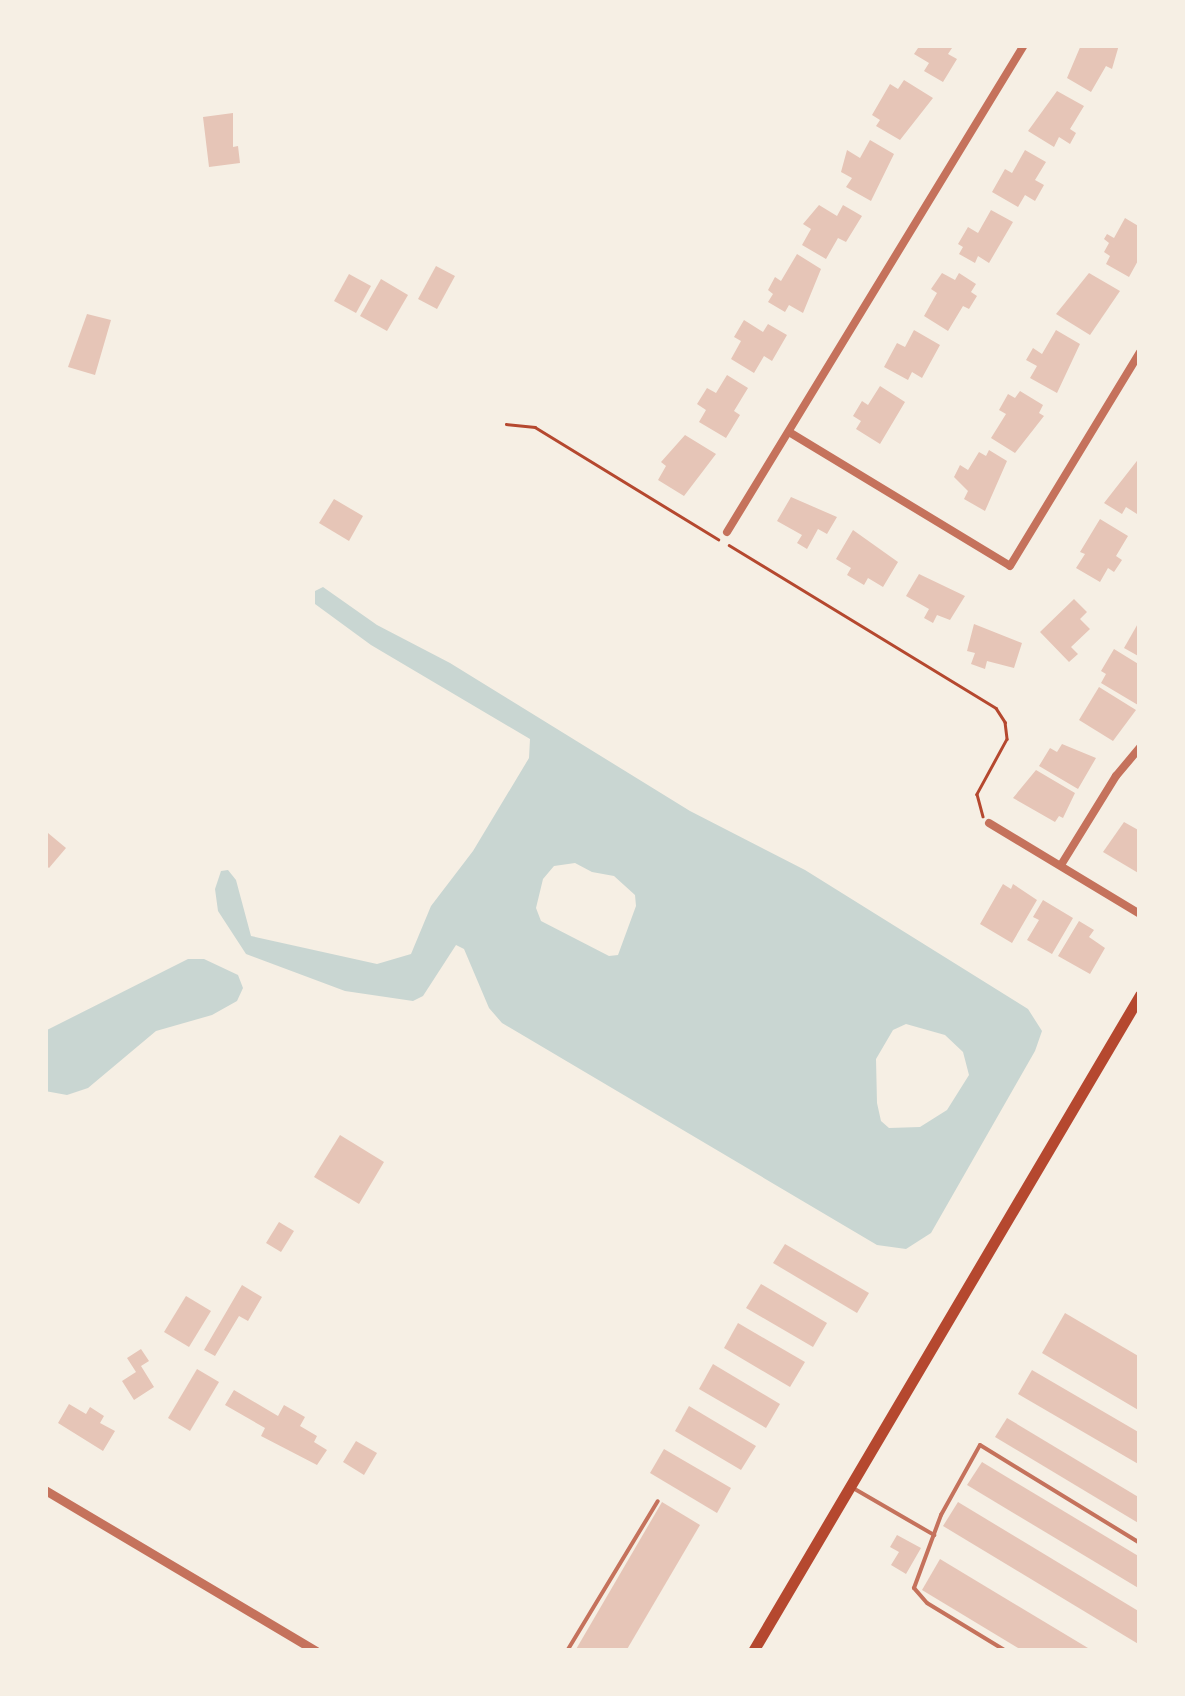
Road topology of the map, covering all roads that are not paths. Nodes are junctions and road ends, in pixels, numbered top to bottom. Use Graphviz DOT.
graph roads {
  1 [pos="1024,45"];
  2 [pos="1140,352"];
  3 [pos="789,432"];
  4 [pos="727,532"];
  5 [pos="1140,748"];
  6 [pos="989,823"];
  7 [pos="1060,866"];
  8 [pos="1140,914"];
  9 [pos="1140,995"];
  10 [pos="849,1486"];
  11 [pos="45,1490"];
  12 [pos="658,1501"];
  13 [pos="934,1536"];
  14 [pos="1140,1542"];
  15 [pos="316,1651"];
  16 [pos="567,1651"];
  17 [pos="753,1651"];
  18 [pos="1006,1651"];
  1 -- 3 [label="street"];
  2 -- 3 [label="street"];
  3 -- 4 [label="street"];
  5 -- 7 [label="street"];
  6 -- 7 [label="street"];
  7 -- 8 [label="street"];
  9 -- 10 [label="main road"];
  10 -- 13 [label="lane"];
  10 -- 17 [label="main road"];
  11 -- 15 [label="street"];
  12 -- 16 [label="lane"];
  13 -- 14 [label="lane"];
  13 -- 18 [label="lane"];
}
